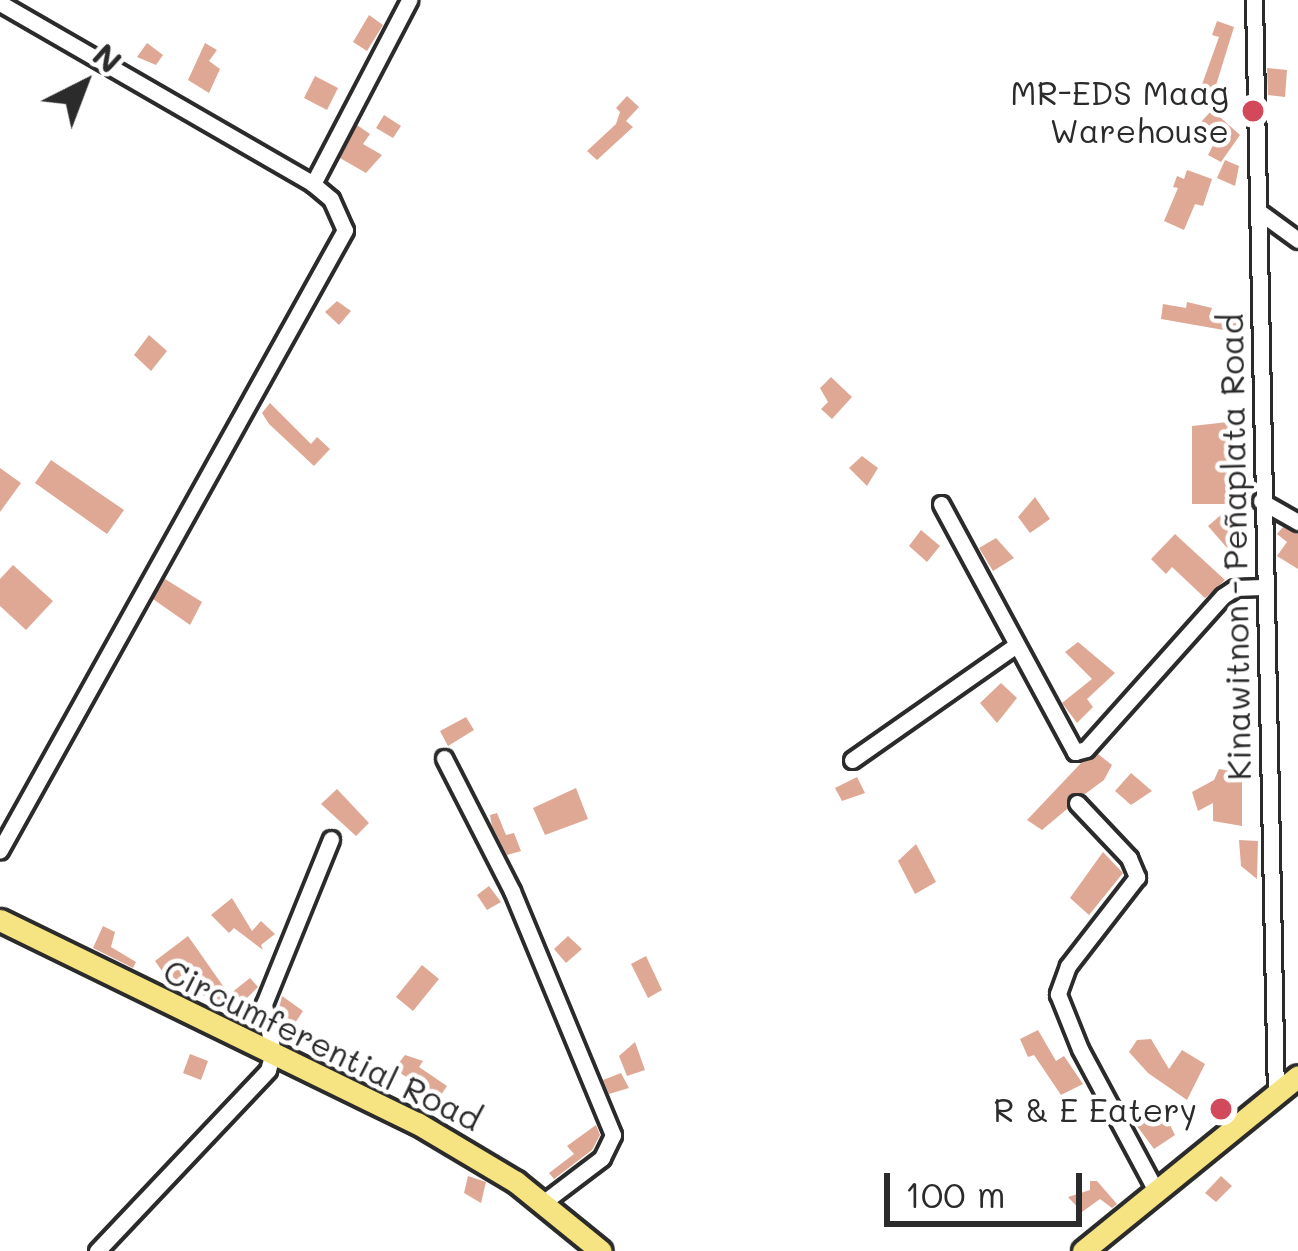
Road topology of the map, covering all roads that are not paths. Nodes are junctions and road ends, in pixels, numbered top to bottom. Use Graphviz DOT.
graph roads {
  1 [pos="409,0"];
  2 [pos="1254,0"];
  3 [pos="1,2"];
  4 [pos="313,184"];
  5 [pos="1261,213"];
  6 [pos="1296,239"];
  7 [pos="1260,254"];
  8 [pos="1261,501"];
  9 [pos="940,504"];
  10 [pos="1298,522"];
  11 [pos="1262,587"];
  12 [pos="1015,646"];
  13 [pos="443,758"];
  14 [pos="852,760"];
  15 [pos="1077,803"];
  16 [pos="6,823"];
  17 [pos="331,839"];
  18 [pos="0,850"];
  19 [pos="0,920"];
  20 [pos="273,1053"];
  21 [pos="1298,1076"];
  22 [pos="1276,1094"];
  23 [pos="1156,1191"];
  24 [pos="544,1202"];
  25 [pos="98,1251"];
  26 [pos="602,1251"];
  27 [pos="1083,1251"];
  1 -- 4 [label="street"];
  2 -- 5 [label="street, Kinawitnon - Peñaplata Road"];
  3 -- 4 [label="street"];
  4 -- 16 [label="street"];
  5 -- 6 [label="street"];
  5 -- 7 [label="street, Kinawitnon - Peñaplata Road"];
  6 -- 7 [label="street"];
  7 -- 8 [label="street, Kinawitnon - Peñaplata Road"];
  8 -- 10 [label="street"];
  8 -- 11 [label="street, Kinawitnon - Peñaplata Road"];
  9 -- 12 [label="street"];
  11 -- 12 [label="street"];
  11 -- 22 [label="street, Kinawitnon - Peñaplata Road"];
  12 -- 14 [label="street"];
  13 -- 24 [label="street"];
  15 -- 23 [label="street"];
  16 -- 18 [label="street"];
  17 -- 20 [label="street"];
  19 -- 20 [label="main road, Circumferential Road"];
  20 -- 24 [label="main road, Circumferential Road"];
  20 -- 25 [label="street"];
  21 -- 22 [label="main road"];
  22 -- 23 [label="main road"];
  23 -- 27 [label="main road"];
  24 -- 26 [label="main road, Circumferential Road"];
}
